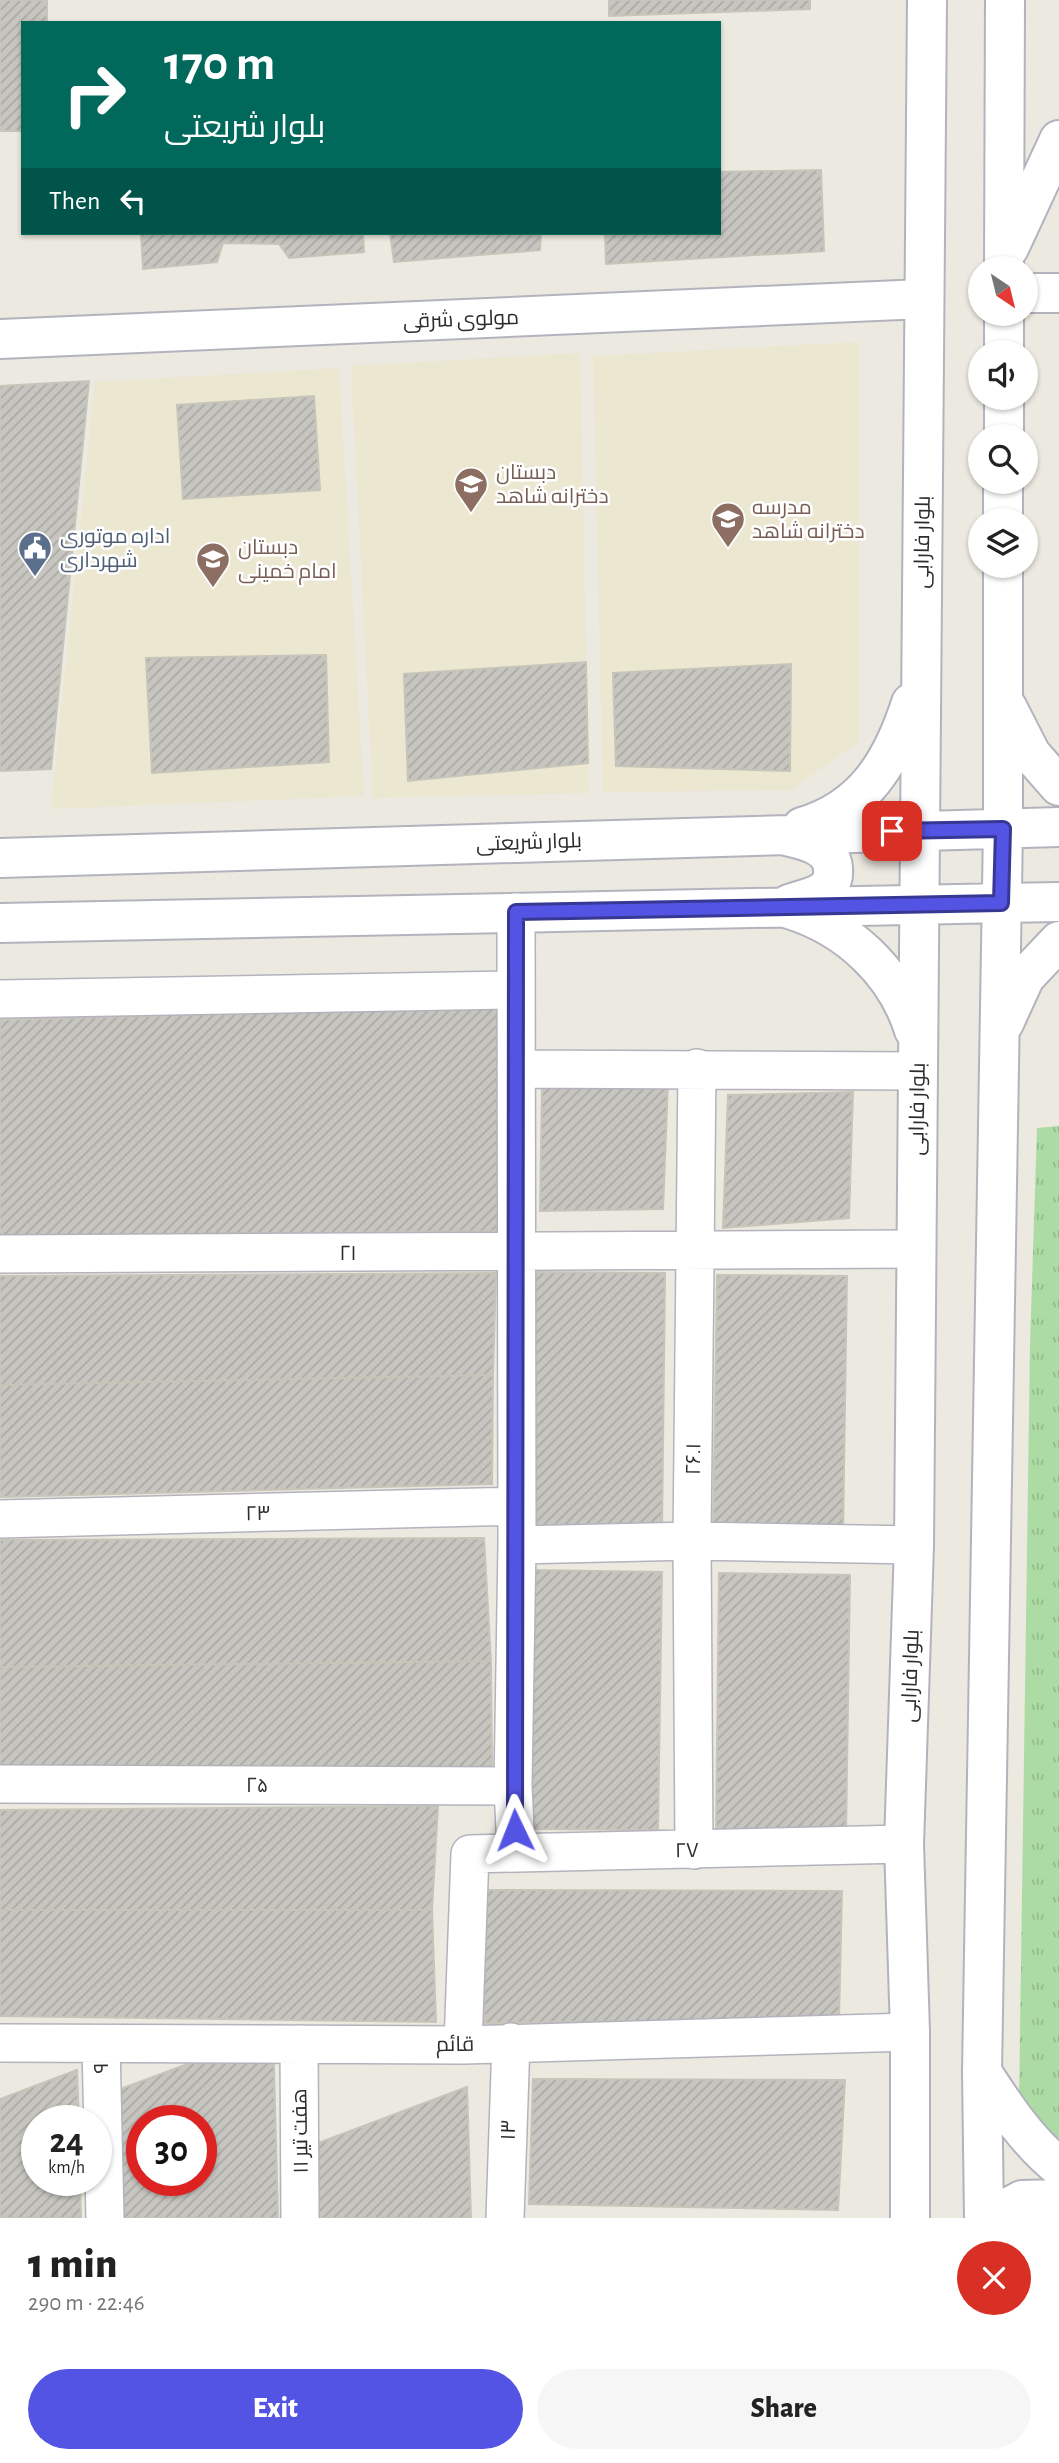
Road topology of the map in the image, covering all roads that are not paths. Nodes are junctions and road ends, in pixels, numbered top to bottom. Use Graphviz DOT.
graph roads {
  1 [pos="926,0"];
  2 [pos="1005,0"];
  3 [pos="1059,140"];
  4 [pos="1004,256"];
  5 [pos="1008,256"];
  6 [pos="1038,293"];
  7 [pos="1059,293"];
  8 [pos="923,299"];
  9 [pos="0,339"];
  10 [pos="1003,578"];
  11 [pos="921,675"];
  12 [pos="1003,696"];
  13 [pos="1059,786"];
  14 [pos="1059,827"];
  15 [pos="1003,829"];
  16 [pos="919,830"];
  17 [pos="776,834"];
  18 [pos="0,858"];
  19 [pos="1059,902"];
  20 [pos="919,903"];
  21 [pos="1001,903"];
  22 [pos="781,906"];
  23 [pos="516,912"];
  24 [pos="0,923"];
  25 [pos="1059,941"];
  26 [pos="516,990"];
  27 [pos="0,999"];
  28 [pos="999,1035"];
  29 [pos="918,1057"];
  30 [pos="697,1068"];
  31 [pos="516,1069"];
  32 [pos="916,1249"];
  33 [pos="516,1252"];
  34 [pos="696,1252"];
  35 [pos="0,1254"];
  36 [pos="517,1506"];
  37 [pos="0,1519"];
  38 [pos="692,1541"];
  39 [pos="517,1545"];
  40 [pos="914,1545"];
  41 [pos="0,1784"];
  42 [pos="513,1786"];
  43 [pos="904,1844"];
  44 [pos="694,1850"];
  45 [pos="516,1852"];
  46 [pos="910,2032"];
  47 [pos="511,2042"];
  48 [pos="0,2043"];
  49 [pos="101,2045"];
  50 [pos="299,2045"];
  51 [pos="463,2045"];
  52 [pos="982,2072"];
  53 [pos="1059,2167"];
  54 [pos="1059,2199"];
  55 [pos="105,2218"];
  56 [pos="300,2218"];
  57 [pos="505,2218"];
  58 [pos="910,2218"];
  59 [pos="986,2218"];
  1 -- 8 [label="main road, بلوار فارابی"];
  2 -- 4 [label="main road"];
  3 -- 5 [label="main road"];
  6 -- 7 [label="main road"];
  8 -- 9 [label="main road, مولوی شرقی"];
  8 -- 11 [label="main road, بلوار فارابی"];
  10 -- 12 [label="main road"];
  11 -- 16 [label="main road, بلوار فارابی"];
  11 -- 17 [label="main road"];
  12 -- 13 [label="main road"];
  12 -- 15 [label="main road"];
  14 -- 15 [label="main road, بلوار شریعتی"];
  15 -- 16 [label="main road, بلوار شریعتی"];
  15 -- 21 [label="main road"];
  16 -- 17 [label="main road, بلوار شریعتی"];
  16 -- 20 [label="main road, بلوار فارابی"];
  17 -- 18 [label="main road, بلوار شریعتی"];
  17 -- 22 [label="main road"];
  19 -- 21 [label="main road"];
  20 -- 21 [label="main road"];
  20 -- 22 [label="main road"];
  20 -- 29 [label="main road, بلوار فارابی"];
  21 -- 28 [label="main road"];
  22 -- 23 [label="main road"];
  22 -- 29 [label="main road"];
  23 -- 24 [label="main road"];
  23 -- 26 [label="street"];
  25 -- 28 [label="main road"];
  26 -- 27 [label="street"];
  26 -- 31 [label="street"];
  28 -- 52 [label="main road"];
  29 -- 30 [label="street"];
  29 -- 32 [label="main road, بلوار فارابی"];
  30 -- 31 [label="street"];
  30 -- 34 [label="street, ۲۶.۱"];
  31 -- 33 [label="street"];
  32 -- 34 [label="street, ۲۱"];
  32 -- 40 [label="main road, بلوار فارابی"];
  33 -- 34 [label="street, ۲۱"];
  33 -- 35 [label="street, ۲۱"];
  33 -- 36 [label="street"];
  34 -- 38 [label="street, ۲۶.۱"];
  36 -- 37 [label="street, ۲۳"];
  36 -- 39 [label="street"];
  38 -- 39 [label="street"];
  38 -- 40 [label="street"];
  38 -- 44 [label="street, ۲۶.۱"];
  39 -- 42 [label="street"];
  40 -- 43 [label="main road, بلوار فارابی"];
  41 -- 42 [label="street, ۲۵"];
  42 -- 45 [label="street"];
  43 -- 44 [label="street, ۲۷"];
  43 -- 46 [label="main road, بلوار فارابی"];
  44 -- 45 [label="street, ۲۷"];
  45 -- 51 [label="street, ۲۷"];
  46 -- 47 [label="street, قائم"];
  46 -- 58 [label="main road, بلوار فارابی"];
  47 -- 51 [label="street, قائم"];
  47 -- 57 [label="street, ۱۳"];
  48 -- 49 [label="street, قائم"];
  49 -- 50 [label="street, قائم"];
  49 -- 55 [label="street, ۹"];
  50 -- 51 [label="street, قائم"];
  50 -- 56 [label="street, هفت تیر ۱۱"];
  52 -- 53 [label="main road"];
  52 -- 59 [label="main road"];
  54 -- 59 [label="main road"];
}
